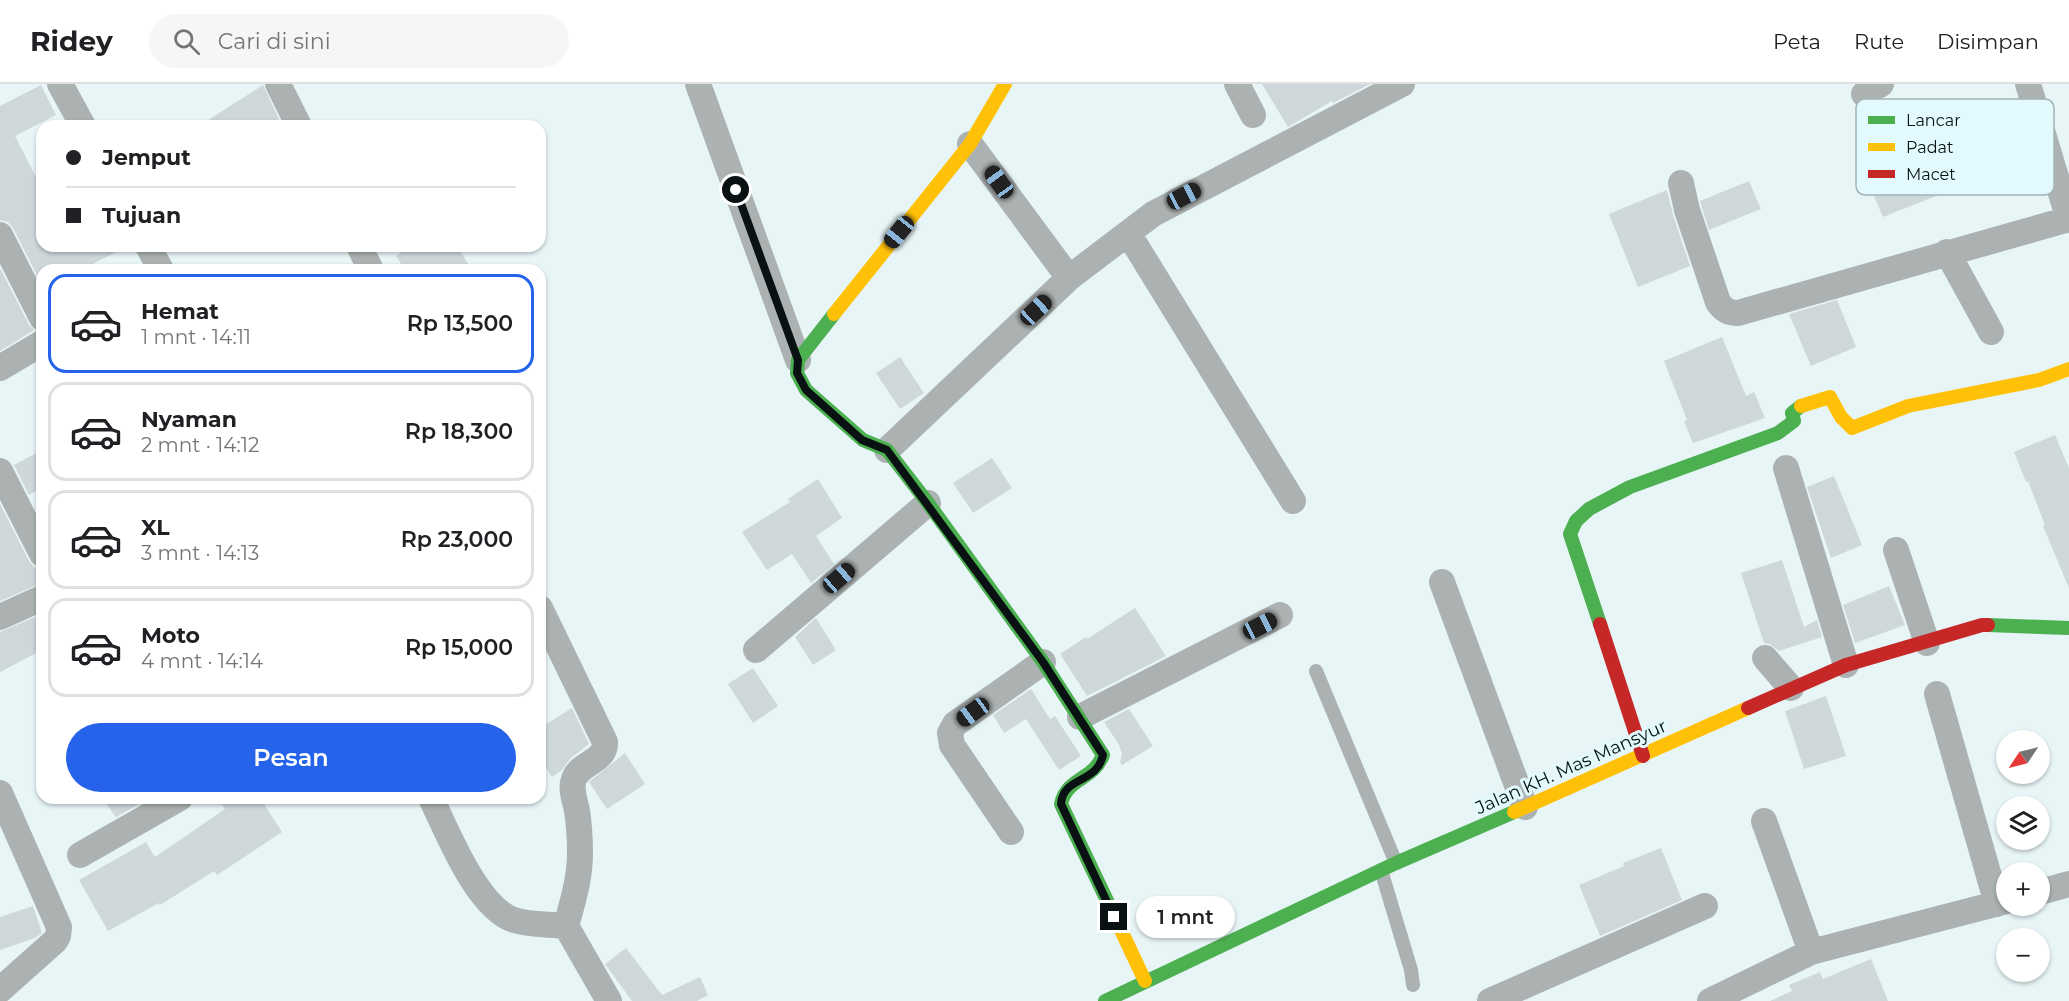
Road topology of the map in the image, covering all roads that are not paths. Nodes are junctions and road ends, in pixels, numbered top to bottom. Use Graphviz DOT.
graph roads {
  1 [pos="60,84"];
  2 [pos="278,84"];
  3 [pos="698,84"];
  4 [pos="1005,84"];
  5 [pos="1237,84"];
  6 [pos="1402,84"];
  7 [pos="2028,84"];
  8 [pos="2033,99"];
  9 [pos="1253,115"];
  10 [pos="80,120"];
  11 [pos="296,120"];
  12 [pos="970,144"];
  13 [pos="2054,170"];
  14 [pos="1681,183"];
  15 [pos="2069,220"];
  16 [pos="1128,233"];
  17 [pos="0,235"];
  18 [pos="1947,252"];
  19 [pos="1069,278"];
  20 [pos="36,306"];
  21 [pos="1992,332"];
  22 [pos="36,347"];
  23 [pos="798,360"];
  24 [pos="0,368"];
  25 [pos="2069,369"];
  26 [pos="887,450"];
  27 [pos="1786,468"];
  28 [pos="1,475"];
  29 [pos="1293,501"];
  30 [pos="928,503"];
  31 [pos="36,542"];
  32 [pos="1896,550"];
  33 [pos="1442,582"];
  34 [pos="36,601"];
  35 [pos="1280,615"];
  36 [pos="0,617"];
  37 [pos="546,620"];
  38 [pos="2069,628"];
  39 [pos="1927,643"];
  40 [pos="756,650"];
  41 [pos="1765,658"];
  42 [pos="1043,662"];
  43 [pos="1846,665"];
  44 [pos="1316,671"];
  45 [pos="1791,688"];
  46 [pos="1937,694"];
  47 [pos="1080,717"];
  48 [pos="1642,756"];
  49 [pos="0,793"];
  50 [pos="164,804"];
  51 [pos="433,804"];
  52 [pos="1526,807"];
  53 [pos="1764,821"];
  54 [pos="1011,832"];
  55 [pos="80,855"];
  56 [pos="1396,863"];
  57 [pos="1381,870"];
  58 [pos="1996,883"];
  59 [pos="2069,884"];
  60 [pos="2050,889"];
  61 [pos="1996,904"];
  62 [pos="1705,906"];
  63 [pos="566,926"];
  64 [pos="1811,952"];
  65 [pos="1145,981"];
  66 [pos="1413,985"];
  67 [pos="0,990"];
  68 [pos="609,1001"];
  69 [pos="1105,1001"];
  70 [pos="1490,1001"];
  71 [pos="1710,1001"];
  1 -- 10 [label="street"];
  2 -- 11 [label="street"];
  3 -- 23 [label="street"];
  4 -- 12 [label="street"];
  5 -- 9 [label="street"];
  6 -- 16 [label="street"];
  7 -- 8 [label="street"];
  12 -- 19 [label="street"];
  12 -- 23 [label="street"];
  13 -- 15 [label="street"];
  14 -- 18 [label="street"];
  15 -- 18 [label="street"];
  16 -- 19 [label="street"];
  16 -- 29 [label="street"];
  17 -- 20 [label="street"];
  18 -- 21 [label="street"];
  19 -- 26 [label="street"];
  22 -- 24 [label="street"];
  23 -- 26 [label="street"];
  25 -- 48 [label="street"];
  26 -- 30 [label="street"];
  27 -- 43 [label="street"];
  28 -- 31 [label="street"];
  30 -- 40 [label="street"];
  30 -- 42 [label="street"];
  32 -- 39 [label="street"];
  33 -- 52 [label="street"];
  34 -- 36 [label="street"];
  35 -- 47 [label="street"];
  37 -- 63 [label="street"];
  38 -- 39 [label="street, Jalan KH. Mas Mansyur"];
  39 -- 43 [label="street, Jalan KH. Mas Mansyur"];
  41 -- 45 [label="street"];
  42 -- 47 [label="street"];
  42 -- 54 [label="street"];
  43 -- 45 [label="street, Jalan KH. Mas Mansyur"];
  44 -- 56 [label="lane"];
  45 -- 48 [label="street, Jalan KH. Mas Mansyur"];
  46 -- 58 [label="street"];
  47 -- 65 [label="street"];
  48 -- 52 [label="street, Jalan KH. Mas Mansyur"];
  49 -- 67 [label="street"];
  50 -- 55 [label="street"];
  51 -- 63 [label="street"];
  52 -- 56 [label="street, Jalan KH. Mas Mansyur"];
  53 -- 64 [label="street"];
  56 -- 57 [label="street, Jalan KH. Mas Mansyur"];
  57 -- 65 [label="street, Jalan KH. Mas Mansyur"];
  57 -- 66 [label="lane"];
  59 -- 60 [label="street"];
  61 -- 64 [label="street"];
  62 -- 70 [label="street"];
  63 -- 68 [label="street"];
  64 -- 71 [label="street"];
  65 -- 69 [label="street, Jalan KH. Mas Mansyur"];
}
